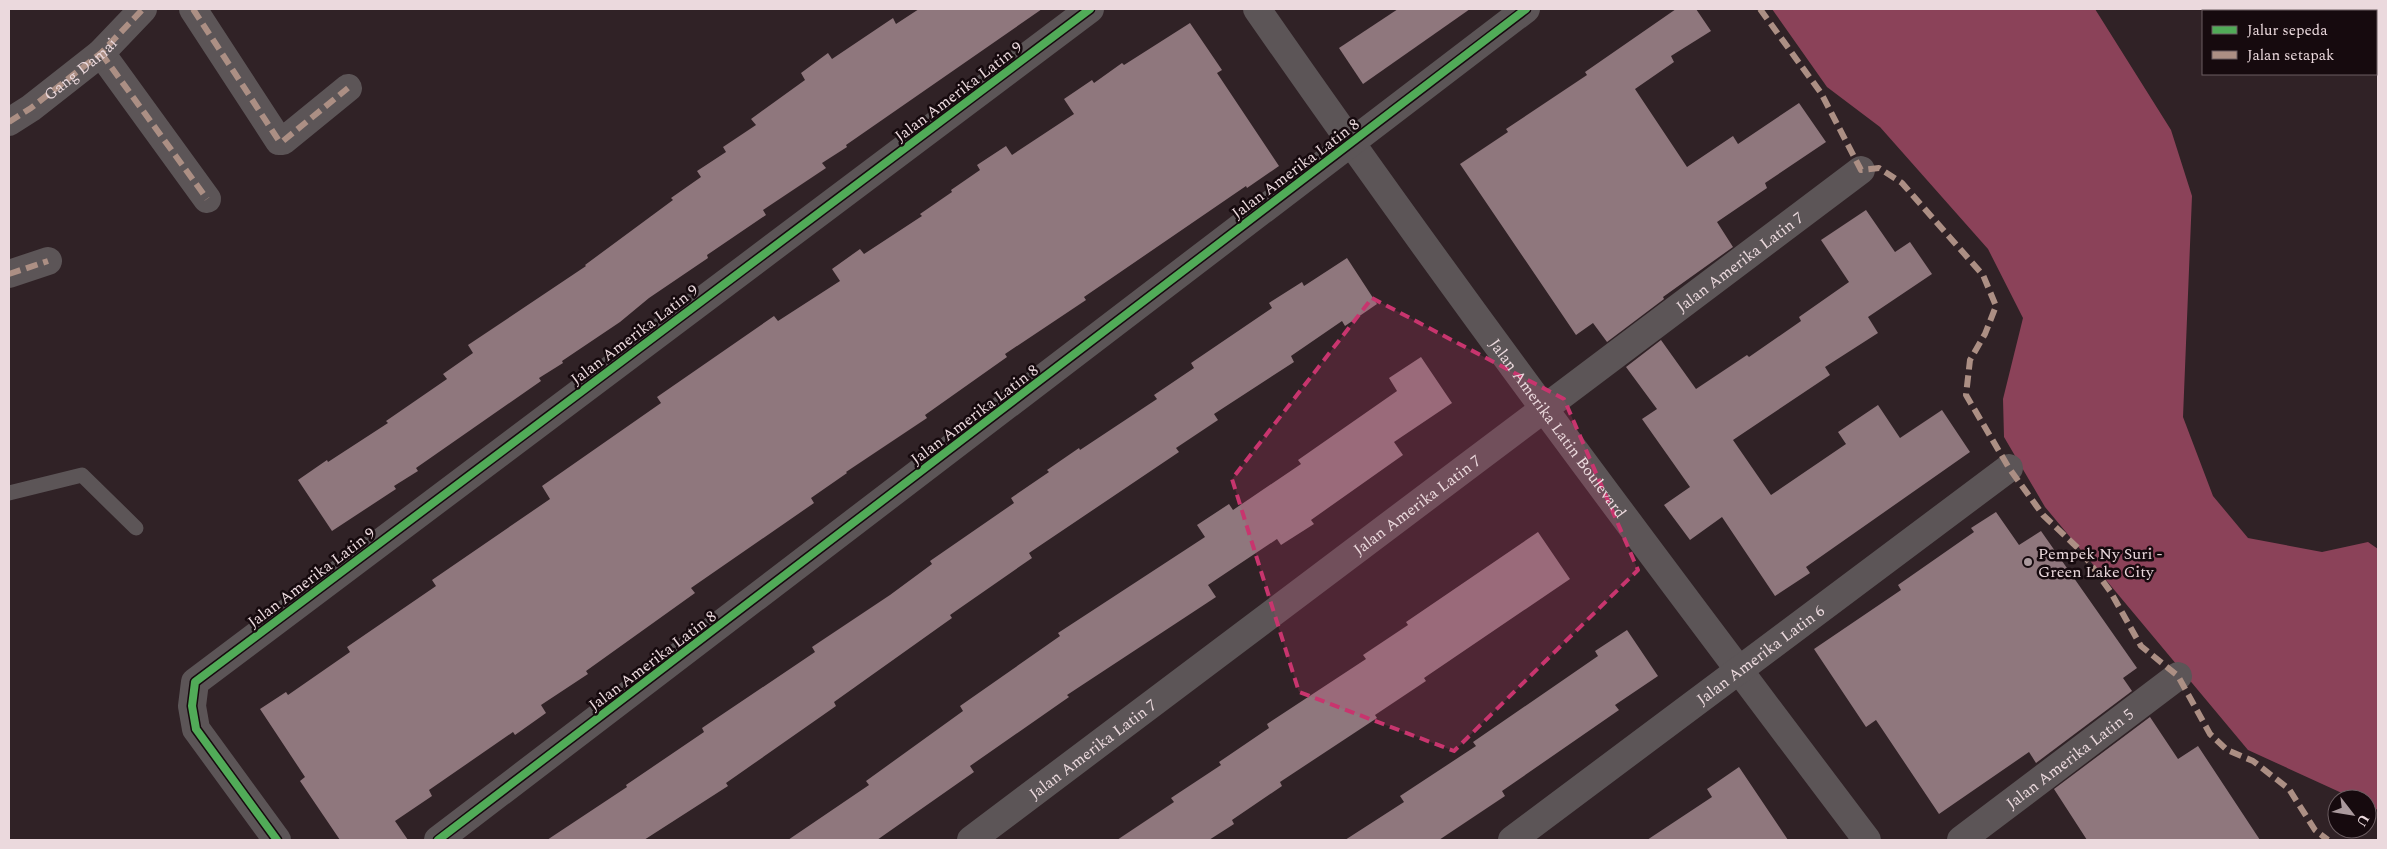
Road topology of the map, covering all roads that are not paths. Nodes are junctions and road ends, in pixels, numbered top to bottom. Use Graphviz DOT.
graph roads {
  1 [pos="143,9"];
  2 [pos="193,9"];
  3 [pos="1090,9"];
  4 [pos="1257,9"];
  5 [pos="1526,9"];
  6 [pos="101,53"];
  7 [pos="348,88"];
  8 [pos="9,122"];
  9 [pos="1350,143"];
  10 [pos="1861,170"];
  11 [pos="207,199"];
  12 [pos="48,261"];
  13 [pos="9,274"];
  14 [pos="1543,409"];
  15 [pos="2008,468"];
  16 [pos="9,493"];
  17 [pos="136,528"];
  18 [pos="1739,670"];
  19 [pos="2178,676"];
  20 [pos="277,840"];
  21 [pos="438,840"];
  22 [pos="971,840"];
  23 [pos="1512,840"];
  24 [pos="1867,840"];
  25 [pos="1961,840"];
  1 -- 6 [label="street, Gang Damai"];
  2 -- 7 [label="street"];
  3 -- 20 [label="street, Jalan Amerika Latin 9"];
  4 -- 9 [label="street, Jalan Amerika Latin Boulevard"];
  5 -- 9 [label="street, Jalan Amerika Latin 8"];
  6 -- 8 [label="street, Gang Damai"];
  6 -- 11 [label="street"];
  9 -- 14 [label="street, Jalan Amerika Latin Boulevard"];
  9 -- 21 [label="street, Jalan Amerika Latin 8"];
  10 -- 14 [label="street, Jalan Amerika Latin 7"];
  12 -- 13 [label="street"];
  14 -- 18 [label="street, Jalan Amerika Latin Boulevard"];
  14 -- 22 [label="street, Jalan Amerika Latin 7"];
  15 -- 18 [label="street, Jalan Amerika Latin 6"];
  16 -- 17 [label="lane"];
  18 -- 23 [label="street, Jalan Amerika Latin 6"];
  18 -- 24 [label="street, Jalan Amerika Latin Boulevard"];
  19 -- 25 [label="street, Jalan Amerika Latin 5"];
}
